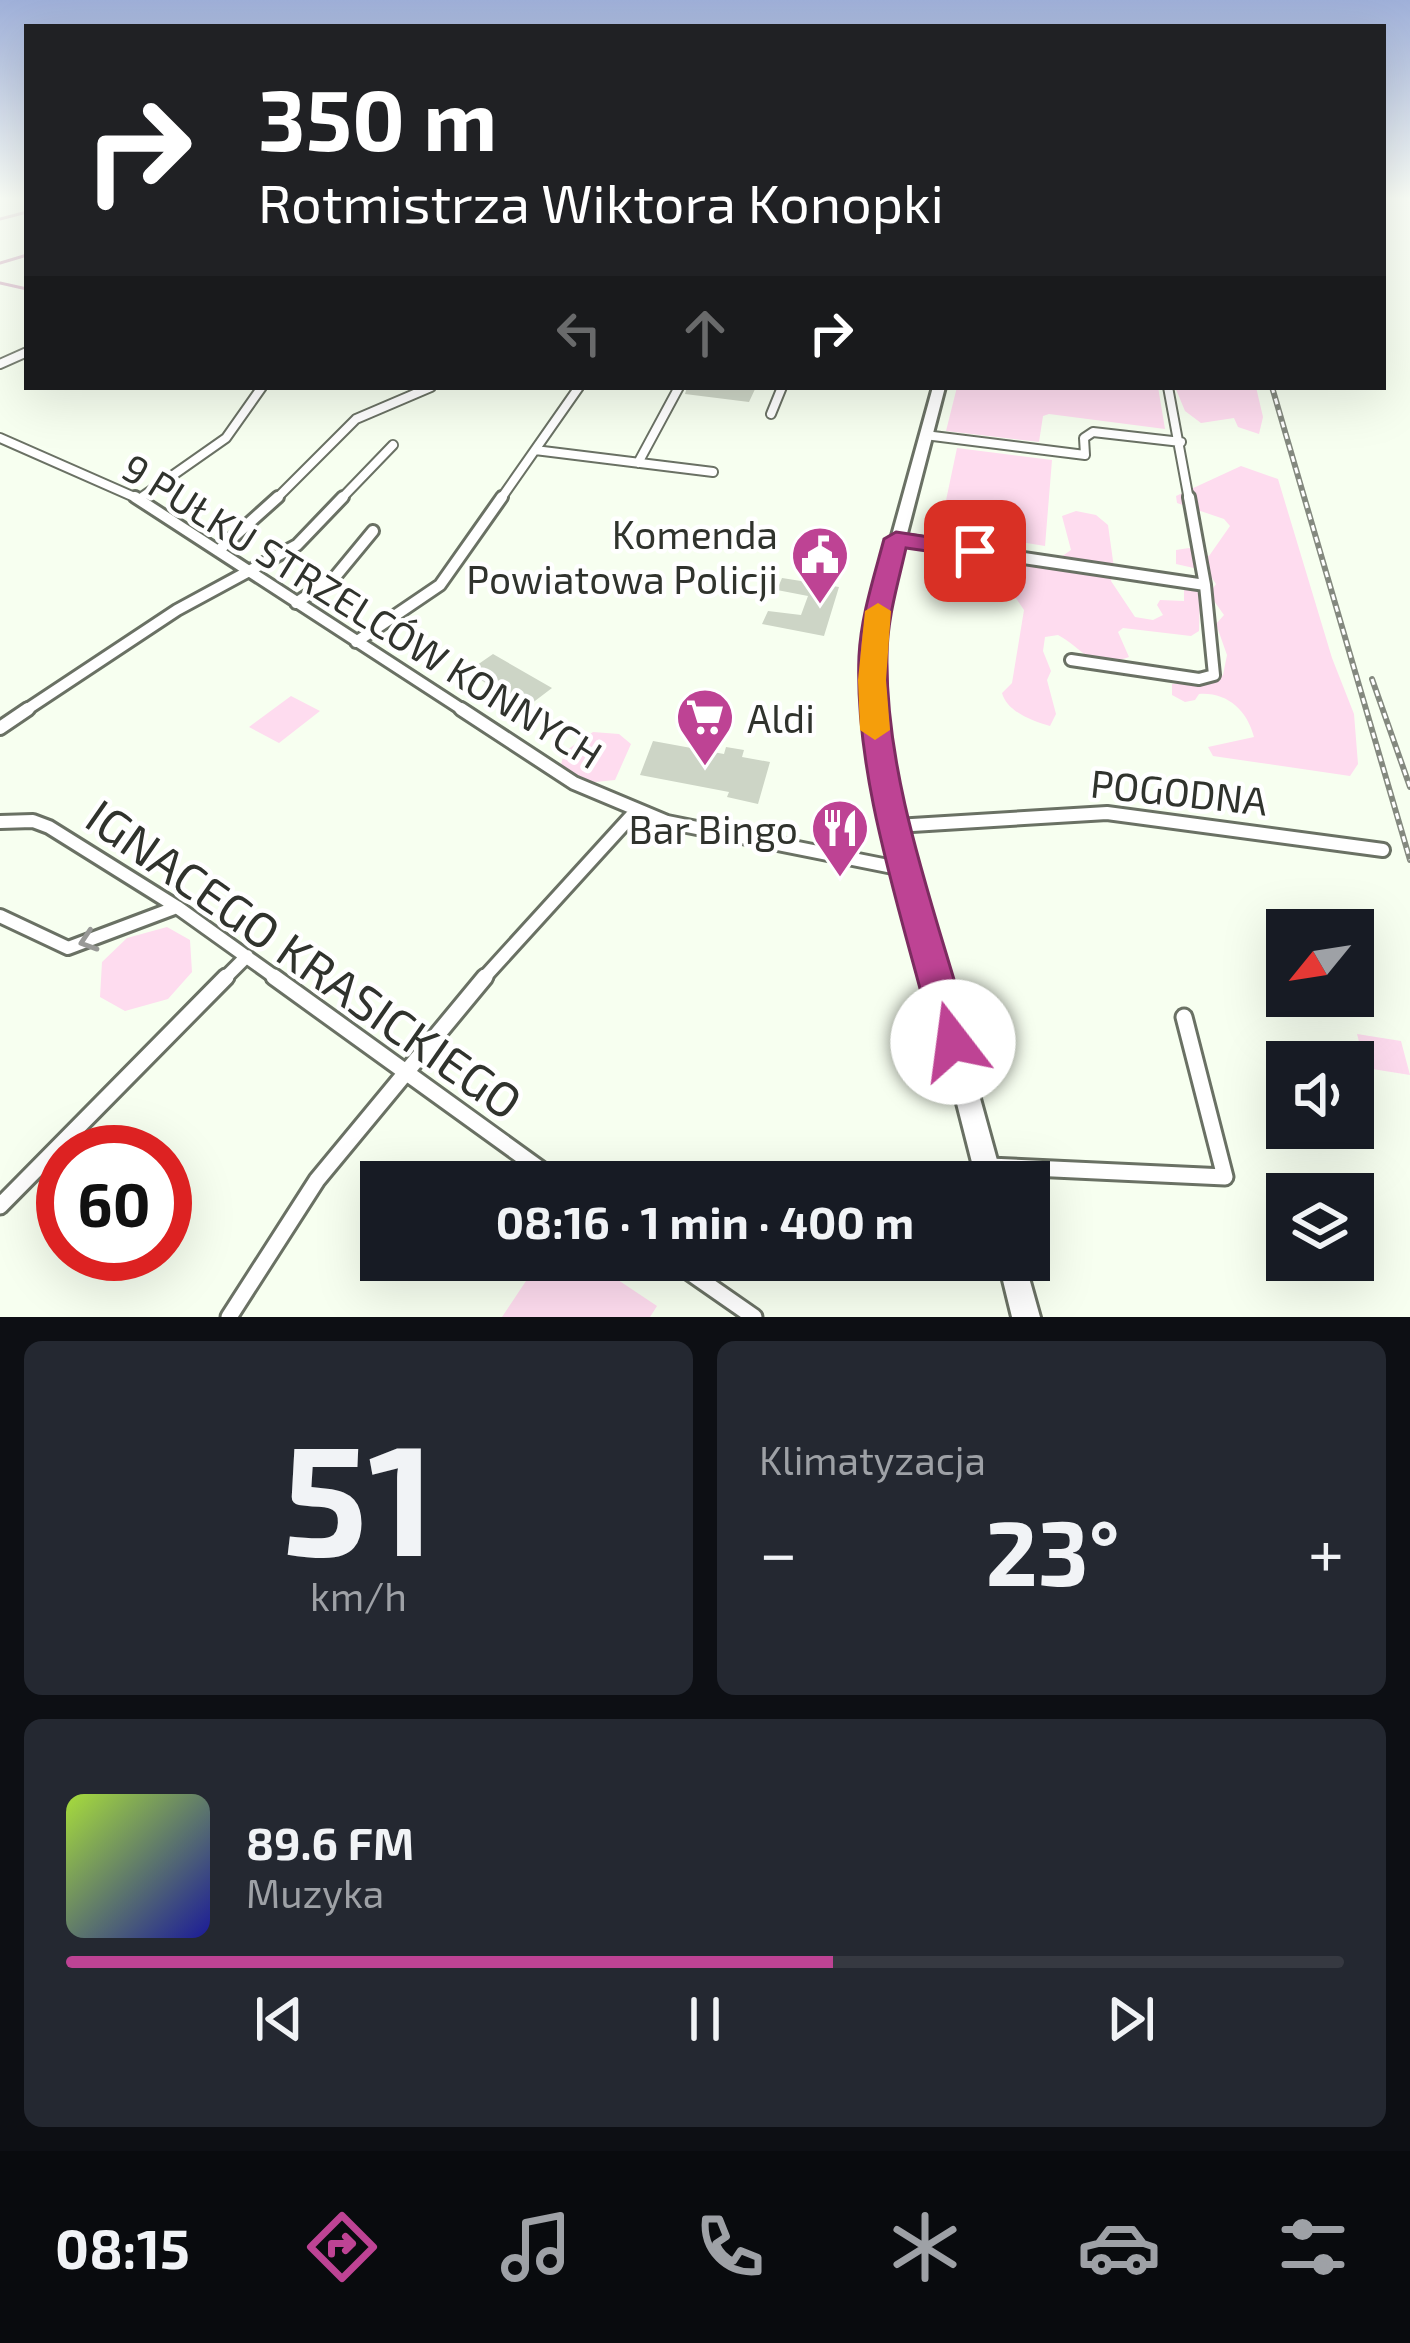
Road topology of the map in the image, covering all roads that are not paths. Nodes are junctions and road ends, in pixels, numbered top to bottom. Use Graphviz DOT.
graph roads {
  1 [pos="260,390"];
  2 [pos="424,390"];
  3 [pos="577,390"];
  4 [pos="677,390"];
  5 [pos="781,390"];
  6 [pos="935,390"];
  7 [pos="1169,390"];
  8 [pos="771,414"];
  9 [pos="925,435"];
  10 [pos="0,438"];
  11 [pos="1180,442"];
  12 [pos="393,445"];
  13 [pos="535,450"];
  14 [pos="638,463"];
  15 [pos="712,472"];
  16 [pos="139,499"];
  17 [pos="374,531"];
  18 [pos="896,539"];
  19 [pos="218,551"];
  20 [pos="249,571"];
  21 [pos="1205,584"];
  22 [pos="296,603"];
  23 [pos="356,642"];
  24 [pos="1071,660"];
  25 [pos="0,728"];
  26 [pos="635,812"];
  27 [pos="0,822"];
  28 [pos="896,826"];
  29 [pos="1383,850"];
  30 [pos="908,870"];
  31 [pos="177,907"];
  32 [pos="0,916"];
  33 [pos="248,956"];
  34 [pos="1184,1017"];
  35 [pos="403,1073"];
  36 [pos="528,1161"];
  37 [pos="985,1161"];
  38 [pos="1050,1175"];
  39 [pos="0,1206"];
  40 [pos="702,1281"];
  41 [pos="1017,1281"];
  42 [pos="229,1317"];
  43 [pos="754,1317"];
  44 [pos="1026,1317"];
  1 -- 16 [label="street"];
  2 -- 19 [label="street"];
  3 -- 13 [label="street"];
  4 -- 14 [label="street"];
  5 -- 8 [label="street"];
  6 -- 9 [label="main road"];
  7 -- 11 [label="street"];
  9 -- 11 [label="street"];
  9 -- 18 [label="main road"];
  10 -- 16 [label="street, 9 PUŁKU STRZELCÓW KONNYCH"];
  11 -- 21 [label="street"];
  12 -- 20 [label="street"];
  13 -- 14 [label="street"];
  13 -- 23 [label="street"];
  14 -- 15 [label="street"];
  16 -- 19 [label="street, 9 PUŁKU STRZELCÓW KONNYCH"];
  17 -- 22 [label="street"];
  18 -- 21 [label="street"];
  18 -- 28 [label="main road"];
  19 -- 20 [label="street, 9 PUŁKU STRZELCÓW KONNYCH"];
  20 -- 22 [label="street, 9 PUŁKU STRZELCÓW KONNYCH"];
  20 -- 25 [label="street"];
  21 -- 24 [label="street"];
  22 -- 23 [label="street, 9 PUŁKU STRZELCÓW KONNYCH"];
  23 -- 26 [label="street, 9 PUŁKU STRZELCÓW KONNYCH"];
  26 -- 30 [label="street, 9 PUŁKU STRZELCÓW KONNYCH"];
  26 -- 35 [label="street"];
  27 -- 31 [label="street, IGNACEGO KRASICKIEGO"];
  28 -- 29 [label="street, POGODNA"];
  28 -- 30 [label="main road"];
  30 -- 37 [label="main road"];
  31 -- 32 [label="street, one-way"];
  31 -- 33 [label="street, IGNACEGO KRASICKIEGO"];
  33 -- 35 [label="street, IGNACEGO KRASICKIEGO"];
  33 -- 39 [label="street"];
  34 -- 38 [label="street"];
  35 -- 36 [label="street, IGNACEGO KRASICKIEGO"];
  35 -- 42 [label="street"];
  40 -- 43 [label="street"];
  41 -- 44 [label="main road"];
}
